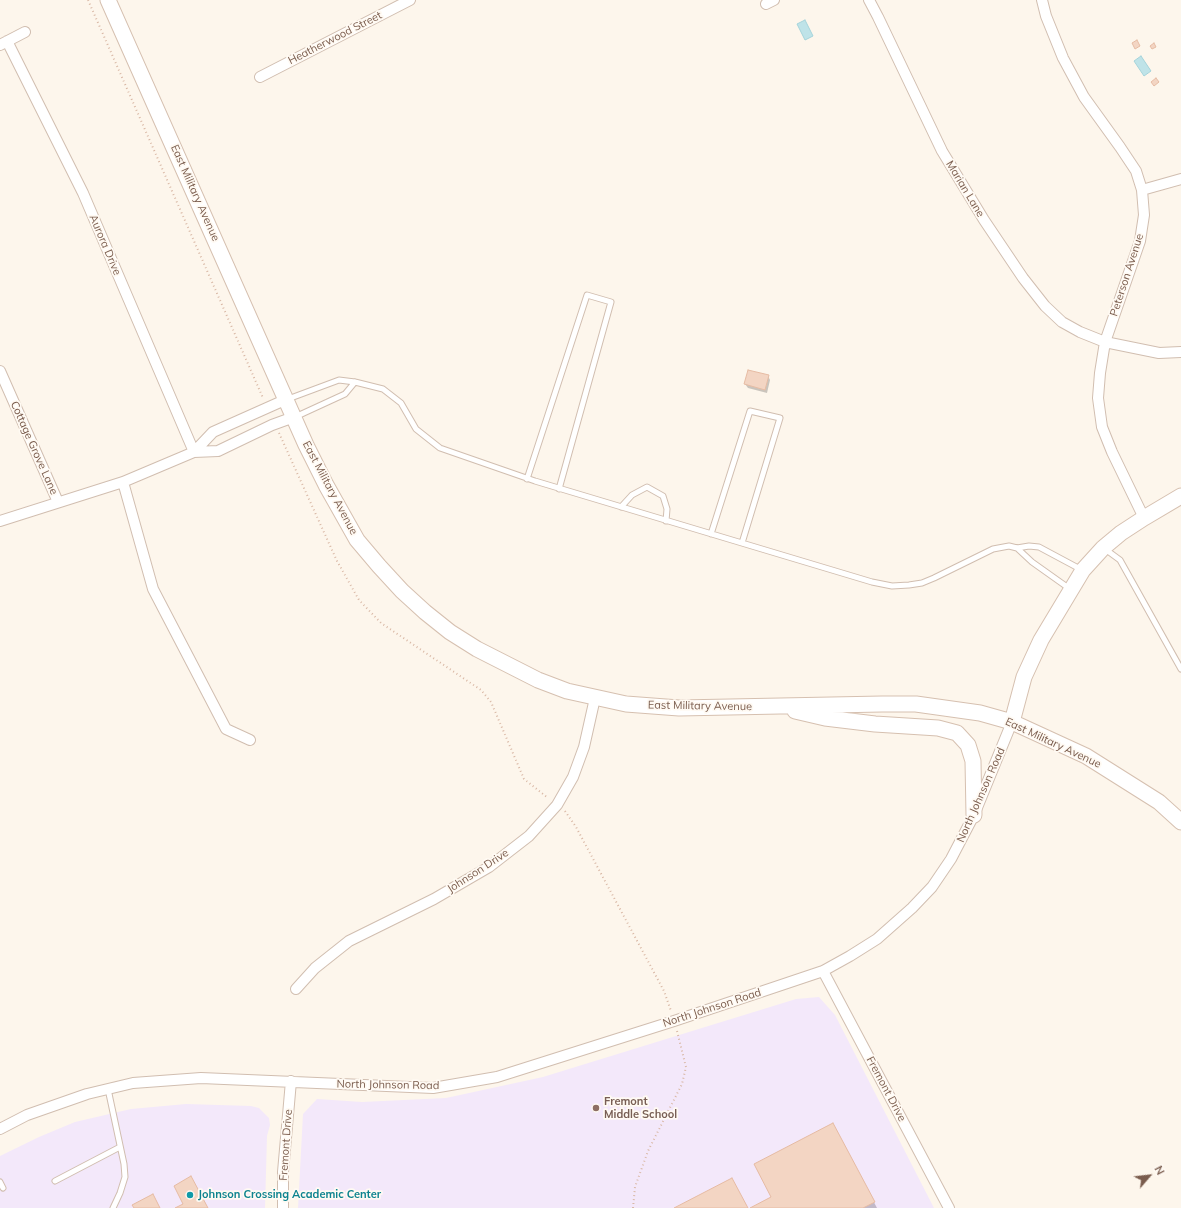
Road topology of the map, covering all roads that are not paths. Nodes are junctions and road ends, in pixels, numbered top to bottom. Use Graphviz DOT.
graph roads {
  1 [pos="108,0"];
  2 [pos="410,0"];
  3 [pos="869,0"];
  4 [pos="1042,0"];
  5 [pos="25,32"];
  6 [pos="3,43"];
  7 [pos="260,77"];
  8 [pos="1181,179"];
  9 [pos="1142,190"];
  10 [pos="1105,342"];
  11 [pos="1181,352"];
  12 [pos="0,372"];
  13 [pos="355,382"];
  14 [pos="287,399"];
  15 [pos="294,417"];
  16 [pos="194,452"];
  17 [pos="527,479"];
  18 [pos="123,482"];
  19 [pos="559,489"];
  20 [pos="1181,496"];
  21 [pos="58,502"];
  22 [pos="621,507"];
  23 [pos="1144,518"];
  24 [pos="0,521"];
  25 [pos="666,521"];
  26 [pos="711,534"];
  27 [pos="742,543"];
  28 [pos="1017,548"];
  29 [pos="1103,548"];
  30 [pos="1082,570"];
  31 [pos="1071,589"];
  32 [pos="1181,669"];
  33 [pos="595,698"];
  34 [pos="773,706"];
  35 [pos="1012,722"];
  36 [pos="250,740"];
  37 [pos="974,816"];
  38 [pos="1181,822"];
  39 [pos="823,971"];
  40 [pos="296,989"];
  41 [pos="291,1081"];
  42 [pos="108,1089"];
  43 [pos="0,1129"];
  44 [pos="120,1147"];
  45 [pos="55,1181"];
  46 [pos="0,1182"];
  47 [pos="4,1188"];
  48 [pos="113,1208"];
  49 [pos="282,1208"];
  50 [pos="949,1208"];
  1 -- 14 [label="main road, East Military Avenue"];
  2 -- 7 [label="street, Heatherwood Street"];
  3 -- 10 [label="street, Marian Lane"];
  4 -- 9 [label="street, Peterson Avenue"];
  5 -- 6 [label="street"];
  6 -- 16 [label="street, Aurora Drive"];
  8 -- 9 [label="street"];
  9 -- 10 [label="street, Peterson Avenue"];
  10 -- 11 [label="street, Marian Lane"];
  10 -- 23 [label="street, Peterson Avenue"];
  12 -- 21 [label="street, Cottage Grove Lane"];
  13 -- 14 [label="lane"];
  13 -- 15 [label="lane"];
  13 -- 17 [label="lane"];
  14 -- 15 [label="main road, East Military Avenue"];
  14 -- 16 [label="street"];
  15 -- 16 [label="street"];
  15 -- 33 [label="main road, East Military Avenue"];
  16 -- 18 [label="street"];
  17 -- 19 [label="lane"];
  17 -- 19 [label="lane"];
  18 -- 21 [label="street"];
  18 -- 36 [label="street"];
  19 -- 22 [label="lane"];
  20 -- 23 [label="main road, North Johnson Road"];
  21 -- 24 [label="street"];
  22 -- 25 [label="lane"];
  22 -- 25 [label="lane"];
  23 -- 29 [label="main road, North Johnson Road"];
  25 -- 26 [label="lane"];
  26 -- 27 [label="lane"];
  26 -- 27 [label="lane"];
  27 -- 28 [label="lane"];
  28 -- 30 [label="lane"];
  28 -- 31 [label="lane"];
  29 -- 30 [label="main road, North Johnson Road"];
  29 -- 32 [label="lane"];
  30 -- 31 [label="main road, North Johnson Road"];
  31 -- 35 [label="main road, North Johnson Road"];
  33 -- 34 [label="main road, East Military Avenue"];
  33 -- 40 [label="street, Johnson Drive"];
  34 -- 35 [label="main road, East Military Avenue"];
  34 -- 37 [label="main road"];
  35 -- 37 [label="street, North Johnson Road"];
  35 -- 38 [label="main road, East Military Avenue"];
  37 -- 39 [label="street, North Johnson Road"];
  39 -- 41 [label="street, North Johnson Road"];
  39 -- 50 [label="street, Fremont Drive"];
  41 -- 42 [label="street, North Johnson Road"];
  41 -- 49 [label="street, Fremont Drive"];
  42 -- 43 [label="street, North Johnson Road"];
  42 -- 44 [label="lane"];
  44 -- 45 [label="lane"];
  44 -- 48 [label="lane"];
  46 -- 47 [label="lane"];
}
